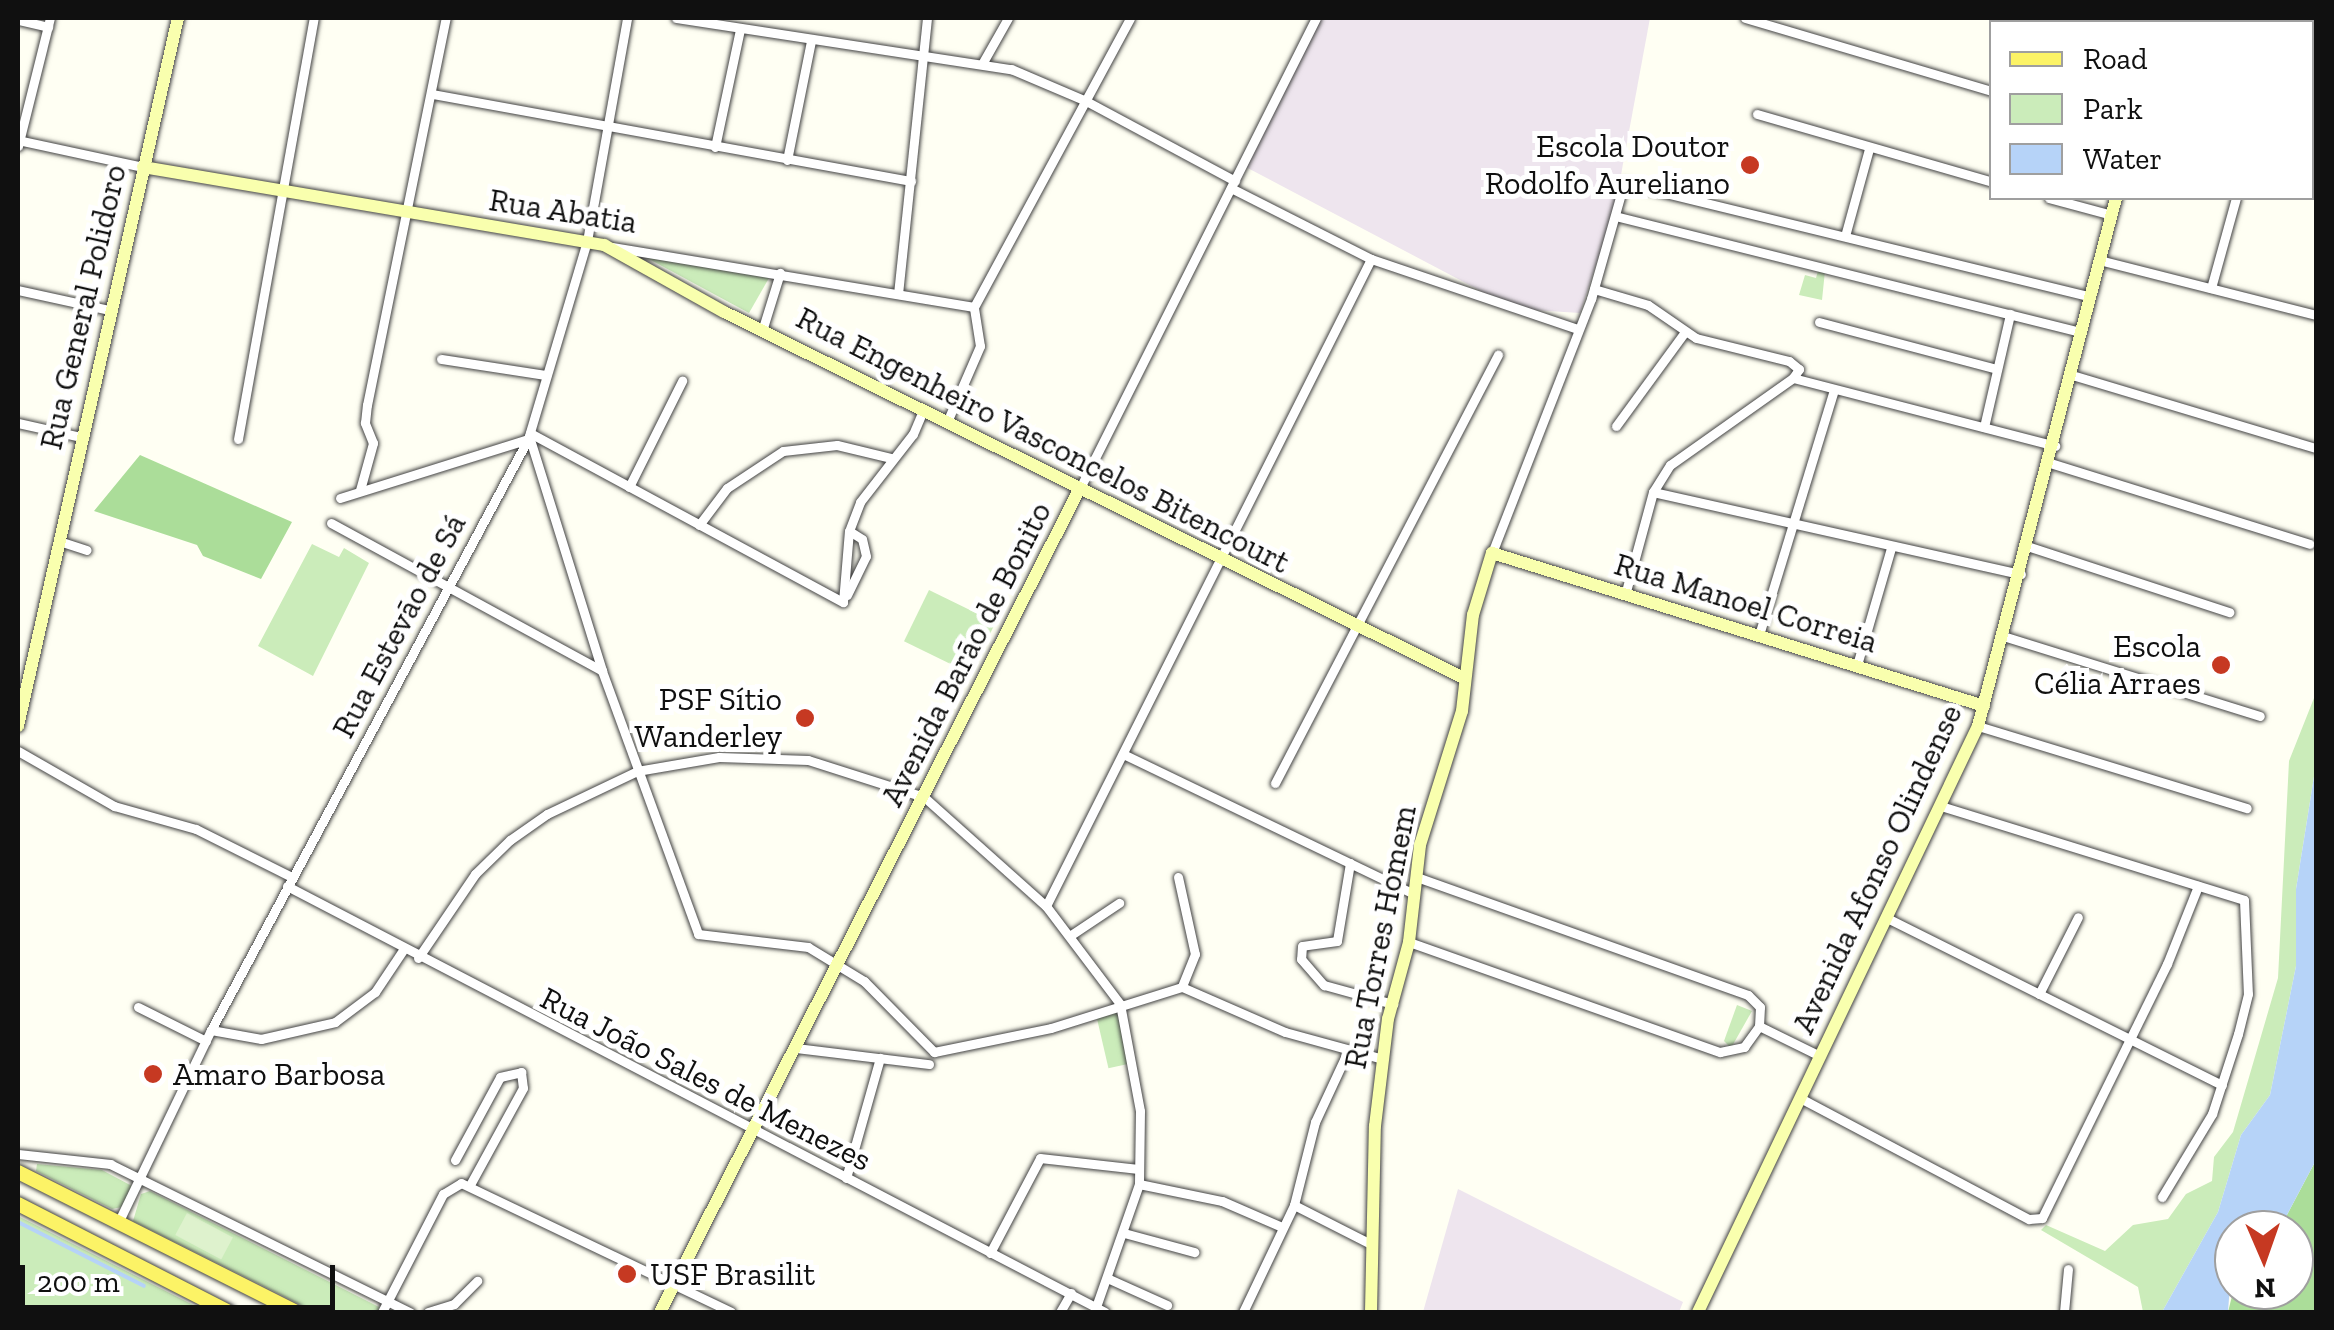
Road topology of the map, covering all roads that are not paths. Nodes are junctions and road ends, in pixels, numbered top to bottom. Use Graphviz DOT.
graph roads {
  1 [pos="178,18"];
  2 [pos="314,18"];
  3 [pos="446,18"];
  4 [pos="627,18"];
  5 [pos="676,18"];
  6 [pos="927,18"];
  7 [pos="1008,18"];
  8 [pos="1130,18"];
  9 [pos="1316,18"];
  10 [pos="1745,18"];
  11 [pos="18,20"];
  12 [pos="49,22"];
  13 [pos="740,28"];
  14 [pos="810,41"];
  15 [pos="924,58"];
  16 [pos="982,64"];
  17 [pos="1989,91"];
  18 [pos="432,94"];
  19 [pos="1086,101"];
  20 [pos="1757,114"];
  21 [pos="608,128"];
  22 [pos="18,142"];
  23 [pos="715,147"];
  24 [pos="1869,149"];
  25 [pos="787,160"];
  26 [pos="143,167"];
  27 [pos="1989,181"];
  28 [pos="911,182"];
  29 [pos="1233,185"];
  30 [pos="282,192"];
  31 [pos="2056,200"];
  32 [pos="2116,200"];
  33 [pos="2235,200"];
  34 [pos="404,214"];
  35 [pos="2112,214"];
  36 [pos="1619,217"];
  37 [pos="1845,236"];
  38 [pos="587,242"];
  39 [pos="604,245"];
  40 [pos="1371,259"];
  41 [pos="2099,260"];
  42 [pos="780,273"];
  43 [pos="2212,288"];
  44 [pos="18,290"];
  45 [pos="898,294"];
  46 [pos="1592,294"];
  47 [pos="2090,296"];
  48 [pos="974,307"];
  49 [pos="109,310"];
  50 [pos="2010,314"];
  51 [pos="2316,315"];
  52 [pos="1819,322"];
  53 [pos="1578,329"];
  54 [pos="762,331"];
  55 [pos="2081,332"];
  56 [pos="1684,333"];
  57 [pos="1498,355"];
  58 [pos="441,359"];
  59 [pos="1997,369"];
  60 [pos="546,375"];
  61 [pos="2072,375"];
  62 [pos="1793,378"];
  63 [pos="682,381"];
  64 [pos="1834,390"];
  65 [pos="923,410"];
  66 [pos="946,422"];
  67 [pos="18,423"];
  68 [pos="1616,426"];
  69 [pos="1984,428"];
  70 [pos="529,436"];
  71 [pos="81,437"];
  72 [pos="238,439"];
  73 [pos="2055,446"];
  74 [pos="2316,448"];
  75 [pos="891,458"];
  76 [pos="2050,463"];
  77 [pos="629,486"];
  78 [pos="360,490"];
  79 [pos="1079,490"];
  80 [pos="1654,492"];
  81 [pos="340,498"];
  82 [pos="331,523"];
  83 [pos="1791,524"];
  84 [pos="698,525"];
  85 [pos="849,531"];
  86 [pos="59,541"];
  87 [pos="2310,544"];
  88 [pos="2027,546"];
  89 [pos="1891,548"];
  90 [pos="86,550"];
  91 [pos="1492,553"];
  92 [pos="1218,556"];
  93 [pos="2021,574"];
  94 [pos="447,590"];
  95 [pos="1625,595"];
  96 [pos="844,599"];
  97 [pos="2229,612"];
  98 [pos="1355,627"];
  99 [pos="1759,636"];
  100 [pos="2003,636"];
  101 [pos="1856,666"];
  102 [pos="602,670"];
  103 [pos="1462,677"];
  104 [pos="1984,706"];
  105 [pos="2260,716"];
  106 [pos="18,726"];
  107 [pos="1978,726"];
  108 [pos="18,751"];
  109 [pos="1122,754"];
  110 [pos="637,771"];
  111 [pos="1274,784"];
  112 [pos="924,796"];
  113 [pos="1944,807"];
  114 [pos="2248,808"];
  115 [pos="1350,863"];
  116 [pos="1178,877"];
  117 [pos="1417,877"];
  118 [pos="290,881"];
  119 [pos="2198,886"];
  120 [pos="1414,894"];
  121 [pos="1118,903"];
  122 [pos="1046,906"];
  123 [pos="2078,917"];
  124 [pos="1890,919"];
  125 [pos="1071,935"];
  126 [pos="1408,942"];
  127 [pos="404,950"];
  128 [pos="418,958"];
  129 [pos="840,965"];
  130 [pos="1182,987"];
  131 [pos="2039,994"];
  132 [pos="1120,1004"];
  133 [pos="1392,1004"];
  134 [pos="138,1007"];
  135 [pos="1759,1026"];
  136 [pos="211,1030"];
  137 [pos="2128,1038"];
  138 [pos="206,1041"];
  139 [pos="796,1048"];
  140 [pos="1347,1053"];
  141 [pos="1820,1056"];
  142 [pos="880,1058"];
  143 [pos="1383,1058"];
  144 [pos="929,1064"];
  145 [pos="2222,1085"];
  146 [pos="1800,1098"];
  147 [pos="753,1129"];
  148 [pos="18,1154"];
  149 [pos="455,1160"];
  150 [pos="1138,1169"];
  151 [pos="18,1172"];
  152 [pos="139,1177"];
  153 [pos="846,1178"];
  154 [pos="470,1184"];
  155 [pos="1139,1184"];
  156 [pos="2162,1197"];
  157 [pos="18,1204"];
  158 [pos="1294,1205"];
  159 [pos="118,1223"];
  160 [pos="1282,1227"];
  161 [pos="1124,1232"];
  162 [pos="1371,1244"];
  163 [pos="990,1252"];
  164 [pos="1194,1252"];
  165 [pos="2068,1269"];
  166 [pos="1107,1278"];
  167 [pos="476,1281"];
  168 [pos="675,1284"];
  169 [pos="1071,1292"];
  170 [pos="1167,1306"];
  171 [pos="384,1308"];
  172 [pos="1100,1310"];
  173 [pos="230,1312"];
  174 [pos="296,1312"];
  175 [pos="410,1312"];
  176 [pos="428,1312"];
  177 [pos="660,1312"];
  178 [pos="731,1312"];
  179 [pos="1060,1312"];
  180 [pos="1243,1312"];
  181 [pos="1371,1312"];
  182 [pos="1698,1312"];
  183 [pos="2064,1312"];
  1 -- 26 [label="street, Rua General Polidoro"];
  2 -- 30 [label="street"];
  3 -- 18 [label="street"];
  4 -- 21 [label="street, Rua Estevão de Sá"];
  5 -- 13 [label="street"];
  6 -- 15 [label="street"];
  7 -- 16 [label="street"];
  8 -- 19 [label="street"];
  9 -- 29 [label="street, Avenida Barão de Bonito"];
  10 -- 17 [label="street"];
  11 -- 12 [label="street"];
  12 -- 22 [label="street"];
  13 -- 14 [label="street"];
  13 -- 23 [label="street"];
  14 -- 15 [label="street"];
  14 -- 25 [label="street"];
  15 -- 16 [label="street"];
  15 -- 28 [label="street"];
  16 -- 19 [label="street"];
  18 -- 21 [label="street"];
  18 -- 34 [label="street"];
  19 -- 29 [label="street"];
  19 -- 48 [label="street"];
  20 -- 24 [label="street"];
  21 -- 23 [label="street"];
  21 -- 38 [label="street, Rua Estevão de Sá"];
  22 -- 26 [label="street"];
  23 -- 25 [label="street"];
  24 -- 27 [label="street"];
  24 -- 37 [label="street"];
  25 -- 28 [label="street"];
  26 -- 30 [label="street, Rua Abatia"];
  26 -- 49 [label="street, Rua General Polidoro"];
  28 -- 45 [label="street"];
  29 -- 40 [label="street"];
  29 -- 79 [label="street, Avenida Barão de Bonito"];
  30 -- 34 [label="street, Rua Abatia"];
  30 -- 72 [label="street"];
  31 -- 35 [label="street"];
  32 -- 35 [label="street, Avenida Afonso Olindense"];
  33 -- 43 [label="street"];
  34 -- 38 [label="street, Rua Abatia"];
  34 -- 78 [label="street"];
  35 -- 41 [label="street, Avenida Afonso Olindense"];
  36 -- 37 [label="street, Rua Torres Homem"];
  36 -- 46 [label="street, Rua Torres Homem"];
  36 -- 50 [label="street"];
  37 -- 47 [label="street"];
  38 -- 39 [label="street, Rua Abatia"];
  38 -- 60 [label="street, Rua Estevão de Sá"];
  39 -- 42 [label="street, Rua Abatia"];
  39 -- 54 [label="street, Rua Engenheiro Vasconcelos Bitencourt"];
  40 -- 53 [label="street"];
  40 -- 92 [label="street"];
  41 -- 43 [label="street"];
  41 -- 47 [label="street, Avenida Afonso Olindense"];
  42 -- 45 [label="street, Rua Abatia"];
  42 -- 54 [label="street"];
  43 -- 51 [label="street"];
  44 -- 49 [label="street"];
  45 -- 48 [label="street, Rua Abatia"];
  46 -- 53 [label="street, Rua Torres Homem"];
  46 -- 56 [label="street"];
  47 -- 55 [label="street, Avenida Afonso Olindense"];
  48 -- 66 [label="street"];
  49 -- 71 [label="street, Rua General Polidoro"];
  50 -- 55 [label="street"];
  50 -- 59 [label="street"];
  52 -- 59 [label="street"];
  53 -- 91 [label="street, Rua Torres Homem"];
  54 -- 65 [label="street, Rua Engenheiro Vasconcelos Bitencourt"];
  55 -- 61 [label="street, Avenida Afonso Olindense"];
  56 -- 62 [label="street"];
  56 -- 68 [label="street"];
  57 -- 98 [label="street"];
  58 -- 60 [label="street"];
  59 -- 69 [label="street"];
  60 -- 70 [label="street, Rua Estevão de Sá"];
  61 -- 73 [label="street, Avenida Afonso Olindense"];
  61 -- 74 [label="street"];
  62 -- 64 [label="street"];
  62 -- 80 [label="street"];
  63 -- 77 [label="street"];
  64 -- 69 [label="street"];
  64 -- 83 [label="street"];
  65 -- 66 [label="street, Rua Engenheiro Vasconcelos Bitencourt"];
  65 -- 75 [label="street"];
  66 -- 79 [label="street, Rua Engenheiro Vasconcelos Bitencourt"];
  67 -- 71 [label="street"];
  69 -- 73 [label="street"];
  70 -- 77 [label="street"];
  70 -- 78 [label="street"];
  70 -- 94 [label="street, Rua Estevão de Sá"];
  70 -- 102 [label="street"];
  71 -- 86 [label="street, Rua General Polidoro"];
  73 -- 76 [label="street, Avenida Afonso Olindense"];
  75 -- 84 [label="street"];
  75 -- 85 [label="street"];
  76 -- 87 [label="street"];
  76 -- 88 [label="street, Avenida Afonso Olindense"];
  77 -- 84 [label="street"];
  78 -- 81 [label="street"];
  79 -- 92 [label="street, Rua Engenheiro Vasconcelos Bitencourt"];
  79 -- 112 [label="street, Avenida Barão de Bonito"];
  80 -- 83 [label="street"];
  80 -- 95 [label="street"];
  82 -- 94 [label="street"];
  83 -- 89 [label="street"];
  83 -- 99 [label="street"];
  84 -- 96 [label="street"];
  85 -- 96 [label="street"];
  85 -- 96 [label="street"];
  86 -- 90 [label="street"];
  86 -- 106 [label="street, Rua General Polidoro"];
  88 -- 93 [label="street, Avenida Afonso Olindense"];
  88 -- 97 [label="street"];
  89 -- 93 [label="street"];
  89 -- 101 [label="street"];
  91 -- 95 [label="street, Rua Manoel Correia"];
  91 -- 103 [label="street, Rua Torres Homem"];
  92 -- 98 [label="street, Rua Engenheiro Vasconcelos Bitencourt"];
  92 -- 109 [label="street"];
  93 -- 100 [label="street, Avenida Afonso Olindense"];
  94 -- 102 [label="street"];
  94 -- 118 [label="street, Rua Estevão de Sá"];
  95 -- 99 [label="street, Rua Manoel Correia"];
  98 -- 103 [label="street, Rua Engenheiro Vasconcelos Bitencourt"];
  98 -- 111 [label="street"];
  99 -- 101 [label="street, Rua Manoel Correia"];
  100 -- 104 [label="street, Avenida Afonso Olindense"];
  100 -- 105 [label="street"];
  101 -- 104 [label="street, Rua Manoel Correia"];
  102 -- 110 [label="street"];
  103 -- 117 [label="street, Rua Torres Homem"];
  104 -- 107 [label="street, Avenida Afonso Olindense"];
  107 -- 113 [label="street, Avenida Afonso Olindense"];
  107 -- 114 [label="street"];
  108 -- 118 [label="street, Rua João Sales de Menezes"];
  109 -- 115 [label="street"];
  109 -- 122 [label="street"];
  110 -- 112 [label="street"];
  110 -- 128 [label="street"];
  110 -- 129 [label="street"];
  112 -- 122 [label="street"];
  112 -- 129 [label="street, Avenida Barão de Bonito"];
  113 -- 119 [label="street"];
  113 -- 124 [label="street, Avenida Afonso Olindense"];
  115 -- 120 [label="street"];
  115 -- 133 [label="street"];
  116 -- 130 [label="street"];
  117 -- 120 [label="street, Rua Torres Homem"];
  117 -- 135 [label="street"];
  118 -- 127 [label="street, Rua João Sales de Menezes"];
  118 -- 136 [label="street, Rua Estevão de Sá"];
  119 -- 137 [label="street"];
  119 -- 145 [label="street"];
  120 -- 126 [label="street, Rua Torres Homem"];
  121 -- 125 [label="street"];
  122 -- 125 [label="street"];
  123 -- 131 [label="street"];
  124 -- 131 [label="street"];
  124 -- 141 [label="street, Avenida Afonso Olindense"];
  125 -- 132 [label="street"];
  126 -- 133 [label="street, Rua Torres Homem"];
  126 -- 135 [label="street"];
  127 -- 128 [label="street, Rua João Sales de Menezes"];
  127 -- 136 [label="street"];
  128 -- 147 [label="street, Rua João Sales de Menezes"];
  129 -- 132 [label="street"];
  129 -- 139 [label="street, Avenida Barão de Bonito"];
  130 -- 132 [label="street"];
  130 -- 140 [label="street"];
  131 -- 137 [label="street"];
  132 -- 150 [label="street"];
  133 -- 143 [label="street, Rua Torres Homem"];
  134 -- 138 [label="street"];
  135 -- 141 [label="street"];
  136 -- 138 [label="street, Rua Estevão de Sá"];
  137 -- 145 [label="street"];
  137 -- 146 [label="street"];
  138 -- 152 [label="street, Rua Estevão de Sá"];
  139 -- 142 [label="street"];
  139 -- 147 [label="street, Avenida Barão de Bonito"];
  140 -- 143 [label="street"];
  140 -- 158 [label="street"];
  141 -- 146 [label="street, Avenida Afonso Olindense"];
  142 -- 144 [label="street"];
  142 -- 153 [label="street"];
  143 -- 162 [label="street, Rua Torres Homem"];
  145 -- 156 [label="street"];
  146 -- 182 [label="street, Avenida Afonso Olindense"];
  147 -- 153 [label="street, Rua João Sales de Menezes"];
  147 -- 168 [label="street, Avenida Barão de Bonito"];
  148 -- 152 [label="street"];
  149 -- 154 [label="street"];
  150 -- 155 [label="street"];
  150 -- 163 [label="street"];
  151 -- 159 [label="main road"];
  152 -- 159 [label="street, Rua Estevão de Sá"];
  152 -- 171 [label="street"];
  153 -- 163 [label="street, Rua João Sales de Menezes"];
  154 -- 168 [label="street"];
  154 -- 171 [label="street"];
  155 -- 160 [label="street"];
  155 -- 161 [label="street"];
  157 -- 173 [label="main road"];
  158 -- 160 [label="street"];
  158 -- 162 [label="street"];
  159 -- 174 [label="main road"];
  160 -- 180 [label="street"];
  161 -- 164 [label="street"];
  161 -- 166 [label="street"];
  162 -- 181 [label="street, Rua Torres Homem"];
  163 -- 169 [label="street, Rua João Sales de Menezes"];
  165 -- 183 [label="street"];
  166 -- 170 [label="street"];
  166 -- 172 [label="street"];
  167 -- 176 [label="street"];
  168 -- 177 [label="street, Avenida Barão de Bonito"];
  168 -- 178 [label="street"];
  169 -- 172 [label="street, Rua João Sales de Menezes"];
  169 -- 179 [label="street"];
  171 -- 175 [label="street"];
}
